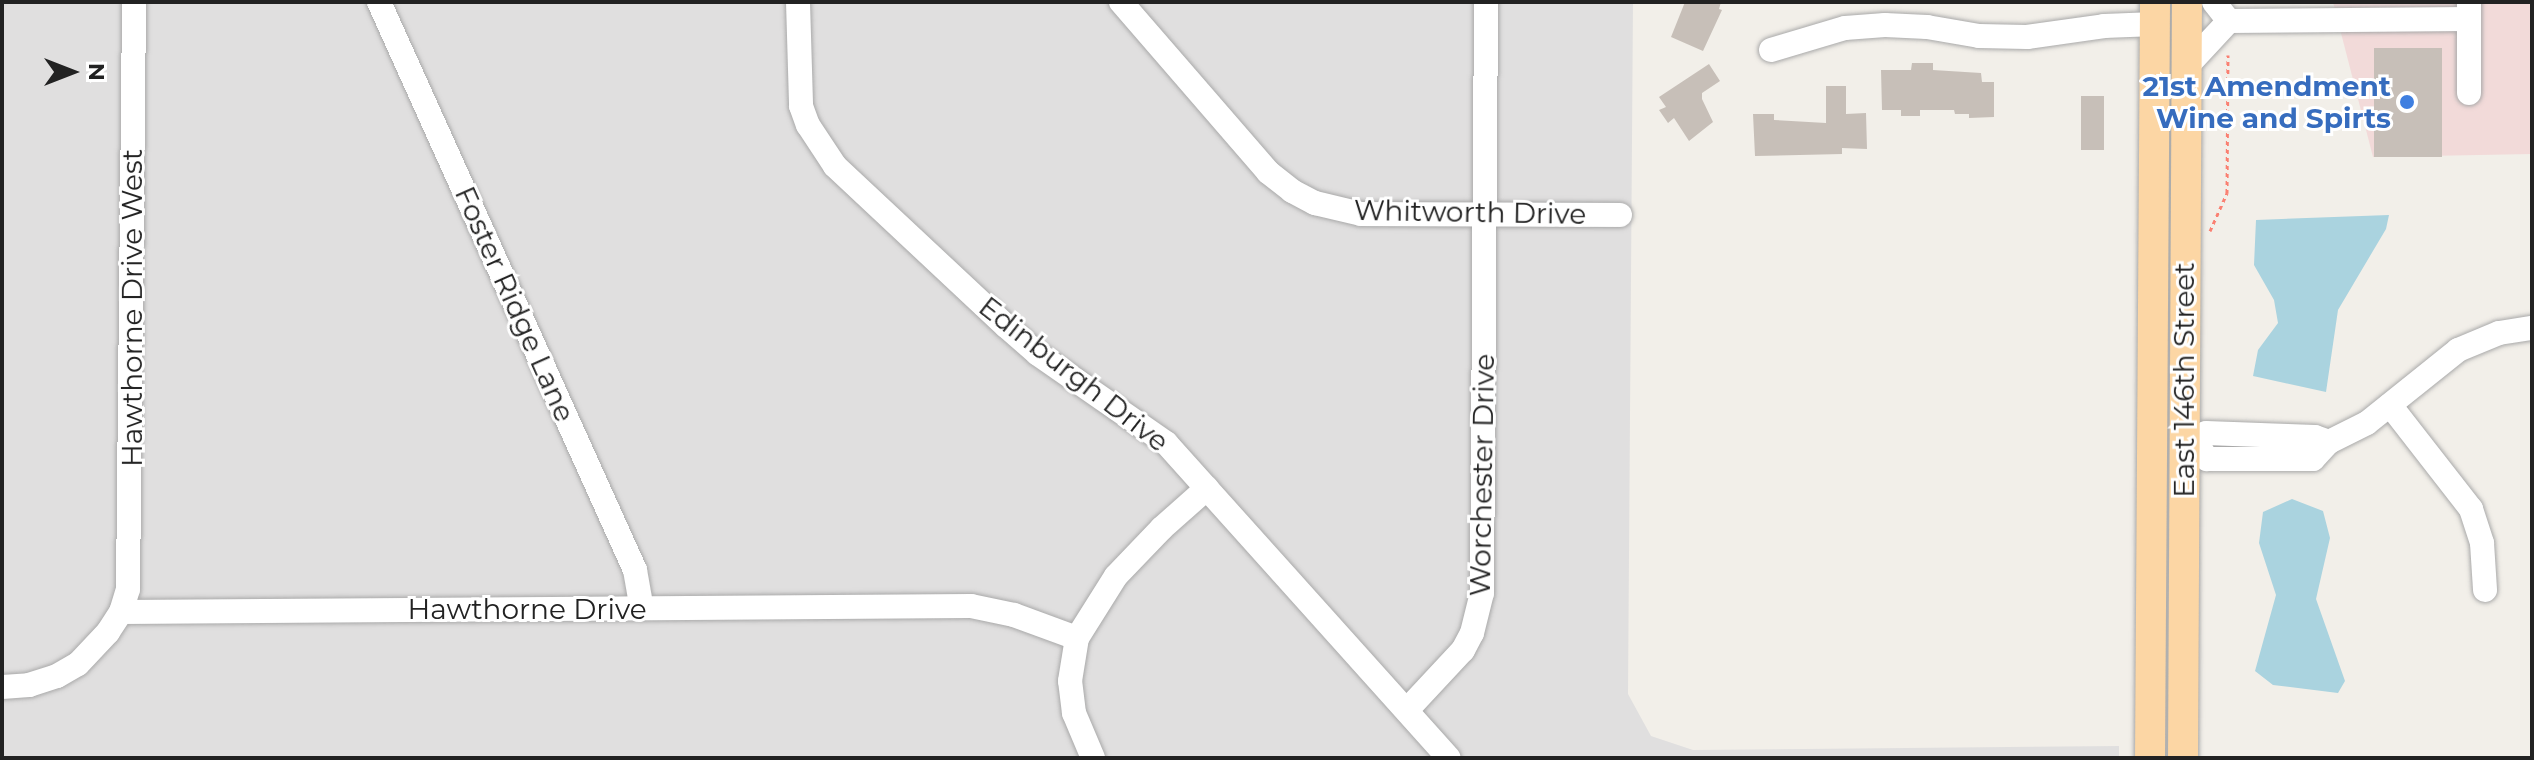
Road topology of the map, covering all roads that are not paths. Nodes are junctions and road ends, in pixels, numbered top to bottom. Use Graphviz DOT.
graph roads {
  1 [pos="134,2"];
  2 [pos="379,2"];
  3 [pos="798,2"];
  4 [pos="1121,2"];
  5 [pos="1486,2"];
  6 [pos="2187,2"];
  7 [pos="2222,11"];
  8 [pos="2469,11"];
  9 [pos="2155,13"];
  10 [pos="1771,50"];
  11 [pos="2187,66"];
  12 [pos="2469,93"];
  13 [pos="1484,215"];
  14 [pos="1620,215"];
  15 [pos="2532,328"];
  16 [pos="2390,405"];
  17 [pos="2152,445"];
  18 [pos="2191,445"];
  19 [pos="1207,488"];
  20 [pos="2485,590"];
  21 [pos="642,608"];
  22 [pos="121,612"];
  23 [pos="1077,638"];
  24 [pos="2,687"];
  25 [pos="1407,710"];
  26 [pos="1093,758"];
  27 [pos="1449,758"];
  28 [pos="2150,758"];
  29 [pos="2183,758"];
  1 -- 22 [label="street, Hawthorne Drive West"];
  2 -- 21 [label="street, Foster Ridge Lane"];
  3 -- 19 [label="street, Edinburgh Drive"];
  4 -- 13 [label="street, Whitworth Drive"];
  5 -- 13 [label="street, Worchester Drive"];
  6 -- 11 [label="main road, East 146th Street"];
  7 -- 8 [label="street"];
  7 -- 11 [label="street"];
  8 -- 12 [label="street"];
  9 -- 10 [label="street"];
  9 -- 17 [label="main road, East 146th Street"];
  11 -- 18 [label="main road, East 146th Street"];
  13 -- 14 [label="street, Whitworth Drive"];
  13 -- 25 [label="street, Worchester Drive"];
  15 -- 16 [label="street"];
  16 -- 18 [label="street"];
  16 -- 20 [label="street"];
  17 -- 18 [label="street"];
  17 -- 28 [label="main road, East 146th Street"];
  18 -- 29 [label="main road, East 146th Street"];
  19 -- 23 [label="street"];
  19 -- 25 [label="street, Edinburgh Drive"];
  21 -- 22 [label="street, Hawthorne Drive"];
  21 -- 23 [label="street, Hawthorne Drive"];
  22 -- 24 [label="street"];
  23 -- 26 [label="street"];
  25 -- 27 [label="street, Edinburgh Drive"];
}
